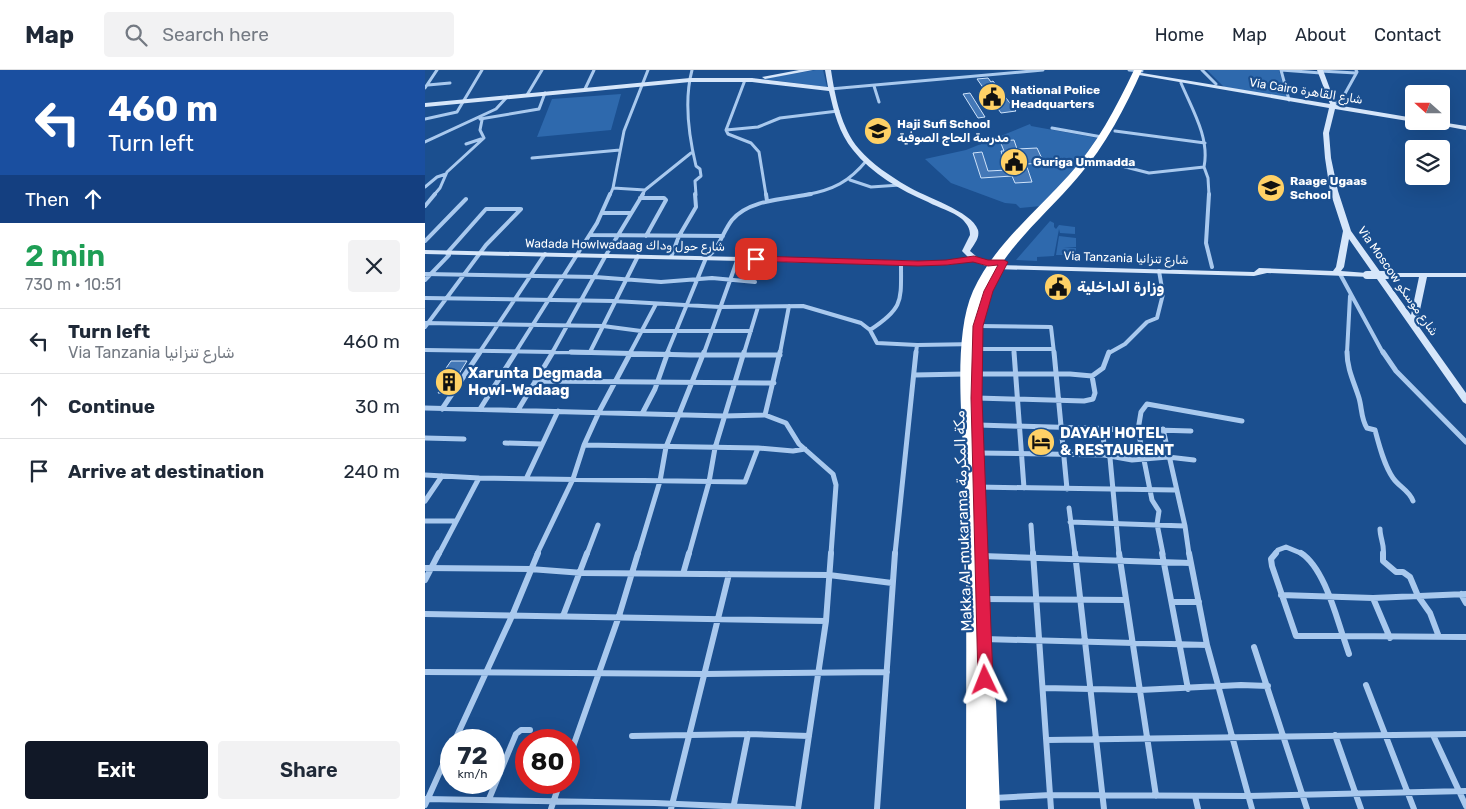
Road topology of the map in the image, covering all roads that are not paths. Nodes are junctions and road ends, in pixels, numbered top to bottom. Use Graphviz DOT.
graph roads {
  1 [pos="437,70"];
  2 [pos="482,70"];
  3 [pos="542,70"];
  4 [pos="593,70"];
  5 [pos="649,70"];
  6 [pos="692,70"];
  7 [pos="810,70"];
  8 [pos="828,70"];
  9 [pos="1043,70"];
  10 [pos="1203,70"];
  11 [pos="1281,70"];
  12 [pos="1024,71"];
  13 [pos="1320,71"];
  14 [pos="1356,71"];
  15 [pos="1137,72"];
  16 [pos="690,80"];
  17 [pos="745,80"];
  18 [pos="752,80"];
  19 [pos="450,83"];
  20 [pos="1181,83"];
  21 [pos="643,84"];
  22 [pos="1216,84"];
  23 [pos="428,85"];
  24 [pos="873,86"];
  25 [pos="425,88"];
  26 [pos="585,89"];
  27 [pos="830,89"];
  28 [pos="545,93"];
  29 [pos="527,95"];
  30 [pos="507,98"];
  31 [pos="1289,100"];
  32 [pos="462,102"];
  33 [pos="879,102"];
  34 [pos="425,105"];
  35 [pos="1332,106"];
  36 [pos="839,111"];
  37 [pos="1405,118"];
  38 [pos="425,119"];
  39 [pos="480,119"];
  40 [pos="1450,126"];
  41 [pos="1052,128"];
  42 [pos="1466,128"];
  43 [pos="726,130"];
  44 [pos="1115,131"];
  45 [pos="484,138"];
  46 [pos="425,142"];
  47 [pos="1102,142"];
  48 [pos="1205,143"];
  49 [pos="466,144"];
  50 [pos="621,150"];
  51 [pos="691,154"];
  52 [pos="532,158"];
  53 [pos="867,160"];
  54 [pos="1098,160"];
  55 [pos="1204,166"];
  56 [pos="446,174"];
  57 [pos="851,180"];
  58 [pos="901,185"];
  59 [pos="425,188"];
  60 [pos="613,188"];
  61 [pos="645,190"];
  62 [pos="466,198"];
  63 [pos="640,198"];
  64 [pos="767,201"];
  65 [pos="425,206"];
  66 [pos="602,213"];
  67 [pos="630,213"];
  68 [pos="1041,216"];
  69 [pos="1347,231"];
  70 [pos="591,235"];
  71 [pos="618,235"];
  72 [pos="646,236"];
  73 [pos="679,236"];
  74 [pos="723,236"];
  75 [pos="425,241"];
  76 [pos="425,252"];
  77 [pos="447,252"];
  78 [pos="479,254"];
  79 [pos="545,254"];
  80 [pos="577,254"];
  81 [pos="606,255"];
  82 [pos="638,256"];
  83 [pos="671,257"];
  84 [pos="706,258"];
  85 [pos="738,258"];
  86 [pos="974,259"];
  87 [pos="901,263"];
  88 [pos="997,264"];
  89 [pos="1212,267"];
  90 [pos="1175,269"];
  91 [pos="1159,270"];
  92 [pos="1264,271"];
  93 [pos="427,274"];
  94 [pos="1338,274"];
  95 [pos="1425,275"];
  96 [pos="463,276"];
  97 [pos="531,276"];
  98 [pos="565,276"];
  99 [pos="1466,276"];
  100 [pos="595,277"];
  101 [pos="626,278"];
  102 [pos="425,280"];
  103 [pos="697,280"];
  104 [pos="730,280"];
  105 [pos="755,282"];
  106 [pos="1350,296"];
  107 [pos="425,298"];
  108 [pos="447,298"];
  109 [pos="514,300"];
  110 [pos="550,300"];
  111 [pos="582,300"];
  112 [pos="614,301"];
  113 [pos="655,304"];
  114 [pos="687,305"];
  115 [pos="720,306"];
  116 [pos="789,306"];
  117 [pos="758,307"];
  118 [pos="427,323"];
  119 [pos="1413,323"];
  120 [pos="498,324"];
  121 [pos="534,324"];
  122 [pos="569,326"];
  123 [pos="603,326"];
  124 [pos="978,326"];
  125 [pos="425,327"];
  126 [pos="712,330"];
  127 [pos="870,330"];
  128 [pos="641,331"];
  129 [pos="676,331"];
  130 [pos="751,331"];
  131 [pos="917,345"];
  132 [pos="975,345"];
  133 [pos="1014,348"];
  134 [pos="481,349"];
  135 [pos="518,349"];
  136 [pos="1053,349"];
  137 [pos="425,350"];
  138 [pos="554,351"];
  139 [pos="590,352"];
  140 [pos="628,355"];
  141 [pos="780,355"];
  142 [pos="666,356"];
  143 [pos="703,356"];
  144 [pos="743,356"];
  145 [pos="973,374"];
  146 [pos="1055,374"];
  147 [pos="914,375"];
  148 [pos="1016,375"];
  149 [pos="1092,376"];
  150 [pos="615,380"];
  151 [pos="535,381"];
  152 [pos="657,382"];
  153 [pos="691,382"];
  154 [pos="774,383"];
  155 [pos="733,384"];
  156 [pos="1465,397"];
  157 [pos="977,398"];
  158 [pos="1018,400"];
  159 [pos="1058,402"];
  160 [pos="425,408"];
  161 [pos="441,409"];
  162 [pos="480,409"];
  163 [pos="518,410"];
  164 [pos="558,411"];
  165 [pos="599,412"];
  166 [pos="643,412"];
  167 [pos="679,413"];
  168 [pos="765,415"];
  169 [pos="724,416"];
  170 [pos="1242,421"];
  171 [pos="978,425"];
  172 [pos="1020,427"];
  173 [pos="1061,427"];
  174 [pos="1163,429"];
  175 [pos="1103,430"];
  176 [pos="1139,430"];
  177 [pos="1191,431"];
  178 [pos="425,438"];
  179 [pos="464,439"];
  180 [pos="1466,442"];
  181 [pos="505,443"];
  182 [pos="542,444"];
  183 [pos="584,445"];
  184 [pos="666,447"];
  185 [pos="715,448"];
  186 [pos="758,448"];
  187 [pos="805,449"];
  188 [pos="979,453"];
  189 [pos="1021,453"];
  190 [pos="1066,455"];
  191 [pos="1168,457"];
  192 [pos="1111,458"];
  193 [pos="1144,459"];
  194 [pos="1194,460"];
  195 [pos="425,475"];
  196 [pos="441,476"];
  197 [pos="479,478"];
  198 [pos="526,479"];
  199 [pos="573,479"];
  200 [pos="660,480"];
  201 [pos="709,482"];
  202 [pos="977,487"];
  203 [pos="1024,488"];
  204 [pos="1067,489"];
  205 [pos="1113,489"];
  206 [pos="1150,489"];
  207 [pos="1175,490"];
  208 [pos="425,501"];
  209 [pos="1413,501"];
  210 [pos="1069,508"];
  211 [pos="425,521"];
  212 [pos="455,521"];
  213 [pos="1070,522"];
  214 [pos="1116,524"];
  215 [pos="1157,524"];
  216 [pos="598,525"];
  217 [pos="1031,525"];
  218 [pos="1185,526"];
  219 [pos="1380,529"];
  220 [pos="982,556"];
  221 [pos="1033,558"];
  222 [pos="1076,560"];
  223 [pos="1120,561"];
  224 [pos="1163,562"];
  225 [pos="1190,563"];
  226 [pos="428,568"];
  227 [pos="530,569"];
  228 [pos="579,572"];
  229 [pos="631,573"];
  230 [pos="683,574"];
  231 [pos="729,574"];
  232 [pos="829,576"];
  233 [pos="425,580"];
  234 [pos="893,583"];
  235 [pos="1463,594"];
  236 [pos="1281,595"];
  237 [pos="1327,595"];
  238 [pos="1418,596"];
  239 [pos="983,598"];
  240 [pos="1373,598"];
  241 [pos="1081,599"];
  242 [pos="1036,600"];
  243 [pos="1126,600"];
  244 [pos="1171,602"];
  245 [pos="1199,602"];
  246 [pos="1466,603"];
  247 [pos="425,614"];
  248 [pos="512,616"];
  249 [pos="563,616"];
  250 [pos="619,616"];
  251 [pos="719,618"];
  252 [pos="826,621"];
  253 [pos="1343,637"];
  254 [pos="1439,637"];
  255 [pos="1466,637"];
  256 [pos="1389,638"];
  257 [pos="984,639"];
  258 [pos="1039,640"];
  259 [pos="1086,642"];
  260 [pos="1133,643"];
  261 [pos="1179,644"];
  262 [pos="1207,645"];
  263 [pos="1254,647"];
  264 [pos="1349,654"];
  265 [pos="425,672"];
  266 [pos="486,672"];
  267 [pos="819,672"];
  268 [pos="887,672"];
  269 [pos="598,674"];
  270 [pos="705,674"];
  271 [pos="1366,685"];
  272 [pos="1267,686"];
  273 [pos="1218,687"];
  274 [pos="1043,688"];
  275 [pos="1090,688"];
  276 [pos="1188,688"];
  277 [pos="1140,690"];
  278 [pos="460,729"];
  279 [pos="579,729"];
  280 [pos="688,734"];
  281 [pos="748,734"];
  282 [pos="1466,734"];
  283 [pos="1335,735"];
  284 [pos="1385,735"];
  285 [pos="1433,735"];
  286 [pos="515,736"];
  287 [pos="632,736"];
  288 [pos="809,736"];
  289 [pos="1096,738"];
  290 [pos="1231,738"];
  291 [pos="1285,738"];
  292 [pos="1148,739"];
  293 [pos="1047,740"];
  294 [pos="440,771"];
  295 [pos="1463,791"];
  296 [pos="1356,792"];
  297 [pos="1407,792"];
  298 [pos="557,794"];
  299 [pos="1302,795"];
  300 [pos="1051,796"];
  301 [pos="1156,796"];
  302 [pos="1195,796"];
  303 [pos="1248,796"];
  304 [pos="1103,797"];
  305 [pos="489,799"];
  306 [pos="555,800"];
  307 [pos="426,801"];
  308 [pos="983,803"];
  309 [pos="1466,806"];
  310 [pos="672,807"];
  311 [pos="734,807"];
  312 [pos="551,809"];
  313 [pos="793,809"];
  314 [pos="798,809"];
  315 [pos="877,809"];
  316 [pos="1051,809"];
  317 [pos="1104,809"];
  318 [pos="1198,809"];
  319 [pos="1252,809"];
  320 [pos="1307,809"];
  321 [pos="1361,809"];
  322 [pos="1414,809"];
  1 -- 23 [label="street"];
  2 -- 32 [label="street"];
  3 -- 29 [label="street"];
  4 -- 26 [label="street"];
  5 -- 21 [label="street"];
  6 -- 16 [label="street"];
  7 -- 18 [label="street"];
  8 -- 27 [label="street"];
  9 -- 12 [label="street"];
  10 -- 22 [label="street"];
  11 -- 13 [label="street"];
  11 -- 31 [label="street"];
  12 -- 24 [label="street"];
  13 -- 14 [label="street"];
  13 -- 35 [label="street"];
  14 -- 35 [label="street"];
  15 -- 20 [label="street, Via Cairo شارع القاهرة"];
  15 -- 44 [label="highway"];
  15 -- 47 [label="highway"];
  16 -- 17 [label="street"];
  16 -- 21 [label="street"];
  16 -- 51 [label="street"];
  17 -- 18 [label="street"];
  17 -- 43 [label="street"];
  18 -- 27 [label="street"];
  19 -- 23 [label="street"];
  20 -- 31 [label="street, Via Cairo شارع القاهرة"];
  20 -- 48 [label="street"];
  21 -- 26 [label="street"];
  21 -- 50 [label="street"];
  23 -- 25 [label="street"];
  24 -- 27 [label="street"];
  24 -- 33 [label="street"];
  26 -- 28 [label="street"];
  27 -- 36 [label="street"];
  28 -- 29 [label="street"];
  28 -- 39 [label="street"];
  29 -- 30 [label="street"];
  30 -- 32 [label="street"];
  30 -- 39 [label="street"];
  31 -- 35 [label="street, Via Cairo شارع القاهرة"];
  32 -- 34 [label="street"];
  32 -- 38 [label="street"];
  35 -- 37 [label="street, Via Cairo شارع القاهرة"];
  35 -- 69 [label="street, Via Moscow شارع موسكو"];
  36 -- 43 [label="street"];
  36 -- 53 [label="street"];
  39 -- 45 [label="street"];
  39 -- 46 [label="street"];
  40 -- 42 [label="street"];
  41 -- 47 [label="street"];
  43 -- 64 [label="street"];
  44 -- 47 [label="highway"];
  44 -- 48 [label="street"];
  45 -- 49 [label="street"];
  45 -- 56 [label="street"];
  47 -- 54 [label="highway"];
  47 -- 68 [label="highway"];
  48 -- 55 [label="street"];
  50 -- 52 [label="street"];
  50 -- 60 [label="street"];
  51 -- 61 [label="street"];
  51 -- 73 [label="street"];
  53 -- 57 [label="street"];
  53 -- 58 [label="street"];
  54 -- 55 [label="street"];
  54 -- 68 [label="highway"];
  55 -- 89 [label="street"];
  56 -- 59 [label="street"];
  56 -- 65 [label="street"];
  57 -- 58 [label="street"];
  57 -- 64 [label="street"];
  58 -- 86 [label="street"];
  60 -- 61 [label="street"];
  60 -- 66 [label="street"];
  61 -- 63 [label="street"];
  62 -- 75 [label="street"];
  63 -- 67 [label="street"];
  63 -- 72 [label="street"];
  64 -- 74 [label="street"];
  66 -- 67 [label="street"];
  66 -- 70 [label="street"];
  67 -- 71 [label="street"];
  68 -- 88 [label="highway"];
  69 -- 94 [label="street"];
  69 -- 119 [label="street, Via Moscow شارع موسكو"];
  70 -- 71 [label="street"];
  70 -- 80 [label="street"];
  71 -- 72 [label="street"];
  71 -- 81 [label="street"];
  72 -- 73 [label="street"];
  73 -- 74 [label="street"];
  73 -- 83 [label="street"];
  74 -- 84 [label="street"];
  76 -- 77 [label="street, Wadada Howlwadaag شارع حول وداك"];
  77 -- 78 [label="street, Wadada Howlwadaag شارع حول وداك"];
  77 -- 78 [label="street"];
  77 -- 93 [label="street"];
  78 -- 79 [label="street, Wadada Howlwadaag شارع حول وداك"];
  78 -- 96 [label="street"];
  79 -- 80 [label="street, Wadada Howlwadaag شارع حول وداك"];
  79 -- 97 [label="street"];
  80 -- 81 [label="street, Wadada Howlwadaag شارع حول وداك"];
  80 -- 98 [label="street"];
  81 -- 82 [label="street, Wadada Howlwadaag شارع حول وداك"];
  81 -- 100 [label="street"];
  82 -- 83 [label="street, Wadada Howlwadaag شارع حول وداك"];
  82 -- 101 [label="street"];
  83 -- 84 [label="street, Wadada Howlwadaag شارع حول وداك"];
  84 -- 85 [label="street, Wadada Howlwadaag شارع حول وداك"];
  84 -- 103 [label="street"];
  85 -- 87 [label="street, Wadada Howlwadaag شارع حول وداك"];
  85 -- 104 [label="street"];
  86 -- 87 [label="street, Wadada Howlwadaag شارع حول وداك"];
  86 -- 88 [label="street, Via Tanzania شارع تنزانيا"];
  87 -- 127 [label="street"];
  88 -- 90 [label="street, Via Tanzania شارع تنزانيا"];
  88 -- 91 [label="street, Via Tanzania شارع تنزانيا"];
  88 -- 124 [label="highway, Makka Al-mukarama مكة المكرمة"];
  88 -- 132 [label="highway, Makka Al-mukarama مكة المكرمة"];
  89 -- 90 [label="street, Via Tanzania شارع تنزانيا"];
  89 -- 92 [label="street, Via Tanzania شارع تنزانيا"];
  90 -- 91 [label="street, Via Tanzania شارع تنزانيا"];
  90 -- 92 [label="street, Via Tanzania شارع تنزانيا"];
  91 -- 149 [label="street"];
  92 -- 94 [label="street, Via Tanzania شارع تنزانيا"];
  93 -- 96 [label="street"];
  93 -- 102 [label="street"];
  94 -- 95 [label="street, Via Tanzania شارع تنزانيا, bridge"];
  94 -- 106 [label="street"];
  95 -- 99 [label="street, Via Tanzania شارع تنزانيا"];
  95 -- 119 [label="street"];
  96 -- 97 [label="street"];
  96 -- 108 [label="street"];
  97 -- 98 [label="street"];
  97 -- 109 [label="street"];
  98 -- 100 [label="street"];
  98 -- 110 [label="street"];
  100 -- 101 [label="street"];
  100 -- 111 [label="street"];
  101 -- 103 [label="street"];
  101 -- 112 [label="street"];
  103 -- 104 [label="street"];
  103 -- 114 [label="street"];
  104 -- 105 [label="street"];
  104 -- 115 [label="street"];
  106 -- 180 [label="street"];
  106 -- 209 [label="street"];
  107 -- 108 [label="street"];
  108 -- 109 [label="street"];
  108 -- 118 [label="street"];
  109 -- 110 [label="street"];
  109 -- 120 [label="street"];
  110 -- 111 [label="street"];
  110 -- 121 [label="street"];
  111 -- 112 [label="street"];
  111 -- 122 [label="street"];
  112 -- 113 [label="street"];
  112 -- 123 [label="street"];
  113 -- 114 [label="street"];
  113 -- 128 [label="street"];
  114 -- 115 [label="street"];
  114 -- 129 [label="street"];
  115 -- 117 [label="street"];
  115 -- 126 [label="street"];
  116 -- 117 [label="street"];
  116 -- 127 [label="street"];
  116 -- 141 [label="street"];
  117 -- 130 [label="street"];
  118 -- 120 [label="street"];
  118 -- 125 [label="street"];
  119 -- 156 [label="street, Via Moscow شارع موسكو"];
  120 -- 121 [label="street"];
  120 -- 134 [label="street"];
  121 -- 122 [label="street"];
  121 -- 135 [label="street"];
  122 -- 123 [label="street"];
  122 -- 138 [label="street"];
  123 -- 128 [label="street"];
  123 -- 139 [label="street"];
  124 -- 132 [label="highway, Makka Al-mukarama مكة المكرمة"];
  124 -- 136 [label="street"];
  126 -- 129 [label="street"];
  126 -- 130 [label="street"];
  126 -- 143 [label="street"];
  127 -- 131 [label="street"];
  128 -- 129 [label="street"];
  128 -- 140 [label="street"];
  129 -- 142 [label="street"];
  130 -- 144 [label="street"];
  131 -- 132 [label="street"];
  131 -- 147 [label="street"];
  132 -- 133 [label="street"];
  132 -- 145 [label="highway, Makka Al-mukarama مكة المكرمة"];
  133 -- 136 [label="street"];
  133 -- 148 [label="street"];
  134 -- 135 [label="street"];
  134 -- 137 [label="street"];
  134 -- 161 [label="street"];
  135 -- 138 [label="street"];
  135 -- 162 [label="street"];
  136 -- 146 [label="street"];
  138 -- 139 [label="street"];
  138 -- 151 [label="street"];
  139 -- 140 [label="street"];
  140 -- 142 [label="street"];
  140 -- 150 [label="street"];
  141 -- 144 [label="street"];
  141 -- 154 [label="street"];
  142 -- 143 [label="street"];
  142 -- 152 [label="street"];
  143 -- 144 [label="street"];
  143 -- 153 [label="street"];
  144 -- 155 [label="street"];
  145 -- 147 [label="street"];
  145 -- 148 [label="street"];
  145 -- 157 [label="highway, Makka Al-mukarama مكة المكرمة"];
  145 -- 202 [label="highway, Makka Al-mukarama مكة المكرمة"];
  146 -- 148 [label="street"];
  146 -- 149 [label="street"];
  146 -- 159 [label="street"];
  147 -- 234 [label="street"];
  148 -- 158 [label="street"];
  149 -- 159 [label="street"];
  150 -- 151 [label="street"];
  150 -- 152 [label="street"];
  150 -- 165 [label="street"];
  151 -- 163 [label="street"];
  152 -- 153 [label="street"];
  152 -- 166 [label="street"];
  153 -- 155 [label="street"];
  153 -- 167 [label="street"];
  154 -- 155 [label="street"];
  154 -- 168 [label="street"];
  155 -- 169 [label="street"];
  157 -- 158 [label="street"];
  157 -- 171 [label="highway, Makka Al-mukarama مكة المكرمة"];
  158 -- 159 [label="street"];
  158 -- 172 [label="street"];
  159 -- 173 [label="street"];
  160 -- 161 [label="street"];
  161 -- 162 [label="street"];
  162 -- 163 [label="street"];
  163 -- 164 [label="street"];
  164 -- 165 [label="street"];
  164 -- 182 [label="street"];
  165 -- 166 [label="street"];
  165 -- 183 [label="street"];
  166 -- 167 [label="street"];
  167 -- 169 [label="street"];
  167 -- 184 [label="street"];
  168 -- 169 [label="street"];
  168 -- 187 [label="street"];
  169 -- 185 [label="street"];
  170 -- 176 [label="street"];
  171 -- 172 [label="street"];
  171 -- 188 [label="highway, Makka Al-mukarama مكة المكرمة"];
  172 -- 173 [label="street"];
  172 -- 189 [label="street"];
  173 -- 175 [label="street"];
  173 -- 190 [label="street"];
  174 -- 176 [label="street"];
  174 -- 177 [label="street"];
  174 -- 191 [label="street"];
  175 -- 176 [label="street"];
  175 -- 192 [label="street"];
  176 -- 193 [label="street"];
  178 -- 179 [label="street"];
  181 -- 182 [label="street"];
  182 -- 198 [label="street"];
  183 -- 184 [label="street"];
  183 -- 199 [label="street"];
  184 -- 185 [label="street"];
  184 -- 200 [label="street"];
  185 -- 186 [label="street"];
  185 -- 201 [label="street"];
  186 -- 187 [label="street"];
  186 -- 201 [label="street"];
  187 -- 232 [label="street"];
  188 -- 189 [label="street"];
  188 -- 202 [label="highway, Makka Al-mukarama مكة المكرمة"];
  189 -- 190 [label="street"];
  189 -- 203 [label="street"];
  190 -- 192 [label="street"];
  190 -- 204 [label="street"];
  191 -- 193 [label="street"];
  191 -- 194 [label="street"];
  191 -- 207 [label="street"];
  192 -- 193 [label="street"];
  192 -- 205 [label="street"];
  193 -- 206 [label="street"];
  195 -- 196 [label="street"];
  196 -- 197 [label="street"];
  196 -- 208 [label="street"];
  197 -- 198 [label="street"];
  197 -- 212 [label="street"];
  198 -- 199 [label="street"];
  199 -- 200 [label="street"];
  199 -- 227 [label="street"];
  200 -- 201 [label="street"];
  200 -- 229 [label="street"];
  201 -- 230 [label="street"];
  202 -- 203 [label="street"];
  202 -- 220 [label="highway, Makka Al-mukarama مكة المكرمة"];
  202 -- 308 [label="highway, Makka Al-mukarama مكة المكرمة"];
  203 -- 204 [label="street"];
  204 -- 205 [label="street"];
  205 -- 206 [label="street"];
  205 -- 214 [label="street"];
  206 -- 207 [label="street"];
  206 -- 215 [label="street"];
  207 -- 218 [label="street"];
  210 -- 213 [label="street"];
  211 -- 212 [label="street"];
  212 -- 226 [label="street"];
  213 -- 214 [label="street"];
  213 -- 222 [label="street"];
  214 -- 215 [label="street"];
  214 -- 223 [label="street"];
  215 -- 218 [label="street"];
  215 -- 224 [label="street"];
  216 -- 228 [label="street"];
  217 -- 221 [label="street"];
  218 -- 225 [label="street"];
  219 -- 238 [label="street"];
  220 -- 221 [label="street"];
  220 -- 239 [label="highway, Makka Al-mukarama مكة المكرمة"];
  221 -- 222 [label="street"];
  221 -- 242 [label="street"];
  222 -- 223 [label="street"];
  222 -- 241 [label="street"];
  223 -- 224 [label="street"];
  223 -- 243 [label="street"];
  224 -- 225 [label="street"];
  224 -- 244 [label="street"];
  225 -- 245 [label="street"];
  226 -- 227 [label="street"];
  226 -- 233 [label="street"];
  227 -- 228 [label="street"];
  227 -- 248 [label="street"];
  228 -- 229 [label="street"];
  228 -- 249 [label="street"];
  229 -- 230 [label="street"];
  229 -- 250 [label="street"];
  230 -- 231 [label="street"];
  231 -- 232 [label="street"];
  231 -- 251 [label="street"];
  232 -- 234 [label="street"];
  232 -- 252 [label="street"];
  234 -- 268 [label="street"];
  235 -- 238 [label="street"];
  235 -- 246 [label="street"];
  236 -- 237 [label="street"];
  236 -- 237 [label="street"];
  236 -- 253 [label="street"];
  237 -- 240 [label="street"];
  237 -- 253 [label="street"];
  238 -- 240 [label="street"];
  238 -- 254 [label="street"];
  239 -- 242 [label="street"];
  239 -- 257 [label="highway, Makka Al-mukarama مكة المكرمة"];
  240 -- 256 [label="street"];
  241 -- 242 [label="street"];
  241 -- 243 [label="street"];
  241 -- 259 [label="street"];
  242 -- 258 [label="street"];
  243 -- 260 [label="street"];
  244 -- 245 [label="street"];
  244 -- 261 [label="street"];
  245 -- 262 [label="street"];
  247 -- 248 [label="street"];
  248 -- 249 [label="street"];
  248 -- 266 [label="street"];
  249 -- 250 [label="street"];
  250 -- 251 [label="street"];
  250 -- 269 [label="street"];
  251 -- 252 [label="street"];
  251 -- 270 [label="street"];
  252 -- 267 [label="street"];
  253 -- 256 [label="street"];
  253 -- 264 [label="street"];
  254 -- 255 [label="street"];
  254 -- 256 [label="street"];
  257 -- 258 [label="street"];
  257 -- 308 [label="highway, Makka Al-mukarama مكة المكرمة"];
  258 -- 259 [label="street"];
  258 -- 274 [label="street"];
  259 -- 260 [label="street"];
  259 -- 275 [label="street"];
  260 -- 261 [label="street"];
  260 -- 277 [label="street"];
  261 -- 262 [label="street"];
  261 -- 276 [label="street"];
  262 -- 273 [label="street"];
  263 -- 272 [label="street"];
  265 -- 266 [label="street"];
  266 -- 269 [label="street"];
  266 -- 278 [label="street"];
  267 -- 268 [label="street"];
  267 -- 270 [label="street"];
  267 -- 288 [label="street"];
  268 -- 315 [label="street"];
  269 -- 270 [label="street"];
  269 -- 279 [label="street"];
  270 -- 280 [label="street"];
  271 -- 284 [label="street"];
  272 -- 273 [label="street"];
  272 -- 291 [label="street"];
  273 -- 276 [label="street"];
  273 -- 290 [label="street"];
  274 -- 275 [label="street"];
  274 -- 293 [label="street"];
  275 -- 277 [label="street"];
  275 -- 289 [label="street"];
  276 -- 277 [label="street"];
  277 -- 292 [label="street"];
  280 -- 281 [label="street"];
  280 -- 287 [label="street"];
  280 -- 310 [label="street"];
  281 -- 288 [label="street"];
  281 -- 311 [label="street"];
  282 -- 285 [label="street"];
  283 -- 284 [label="street"];
  283 -- 291 [label="street"];
  283 -- 296 [label="street"];
  284 -- 285 [label="street"];
  284 -- 297 [label="street"];
  285 -- 295 [label="street"];
  286 -- 305 [label="street"];
  288 -- 314 [label="street"];
  289 -- 292 [label="street"];
  289 -- 293 [label="street"];
  289 -- 304 [label="street"];
  290 -- 291 [label="street"];
  290 -- 292 [label="street"];
  290 -- 303 [label="street"];
  291 -- 299 [label="street"];
  292 -- 301 [label="street"];
  293 -- 300 [label="street"];
  294 -- 307 [label="street"];
  295 -- 297 [label="street"];
  295 -- 309 [label="street"];
  296 -- 297 [label="street"];
  296 -- 299 [label="street"];
  296 -- 321 [label="street"];
  297 -- 322 [label="street"];
  298 -- 306 [label="street"];
  299 -- 303 [label="street"];
  299 -- 320 [label="street"];
  300 -- 304 [label="street"];
  300 -- 308 [label="street"];
  300 -- 316 [label="street"];
  301 -- 302 [label="street"];
  301 -- 304 [label="street"];
  302 -- 303 [label="street"];
  302 -- 318 [label="street"];
  303 -- 319 [label="street"];
  304 -- 317 [label="street"];
  305 -- 306 [label="street"];
  305 -- 307 [label="street"];
  306 -- 310 [label="street"];
  306 -- 312 [label="street"];
  310 -- 311 [label="street"];
  311 -- 313 [label="street"];
}
